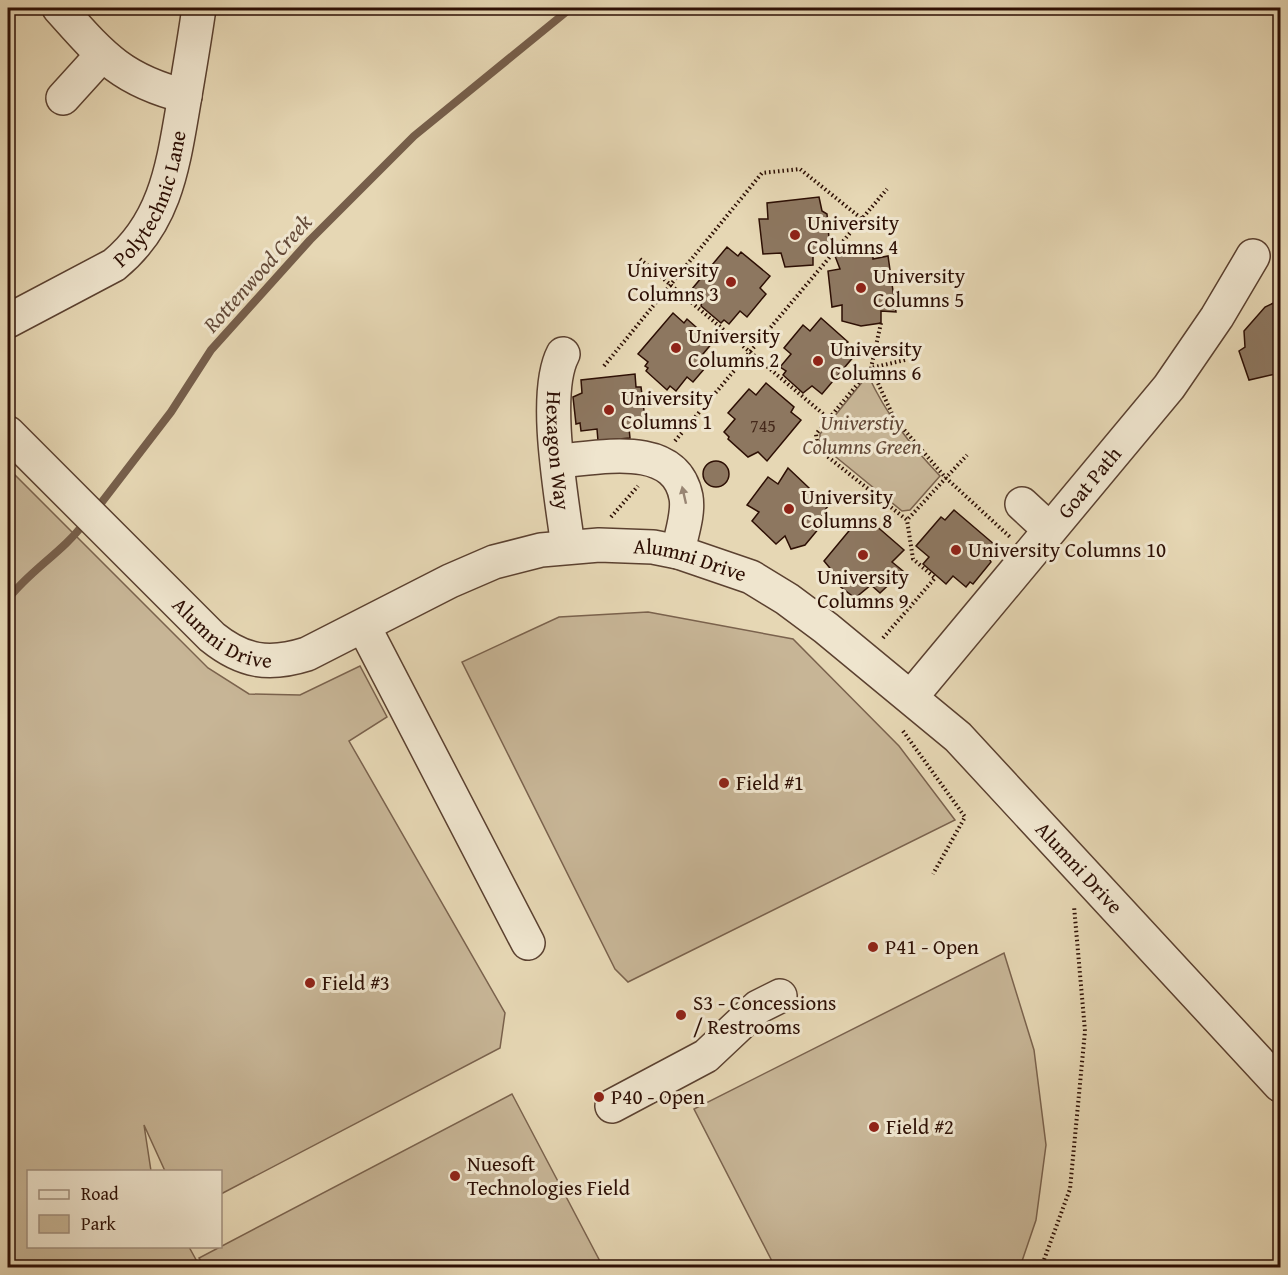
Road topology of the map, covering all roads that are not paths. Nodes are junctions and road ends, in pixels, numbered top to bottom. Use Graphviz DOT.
graph roads {
  1 [pos="59,8"];
  2 [pos="199,8"];
  3 [pos="102,56"];
  4 [pos="185,96"];
  5 [pos="63,98"];
  6 [pos="1253,256"];
  7 [pos="9,323"];
  8 [pos="562,354"];
  9 [pos="16,442"];
  10 [pos="558,461"];
  11 [pos="1022,504"];
  12 [pos="1049,528"];
  13 [pos="583,546"];
  14 [pos="678,552"];
  15 [pos="364,627"];
  16 [pos="905,711"];
  17 [pos="528,943"];
  18 [pos="780,996"];
  19 [pos="1281,1085"];
  20 [pos="612,1106"];
  1 -- 3 [label="street"];
  2 -- 4 [label="street, Polytechnic Lane"];
  3 -- 4 [label="street"];
  3 -- 5 [label="street"];
  4 -- 7 [label="street, Polytechnic Lane"];
  6 -- 12 [label="street, Goat Path"];
  8 -- 10 [label="street, Hexagon Way"];
  9 -- 15 [label="street, Alumni Drive"];
  10 -- 13 [label="street, Hexagon Way"];
  14 -- 10 [label="street, one-way"];
  11 -- 12 [label="street"];
  12 -- 16 [label="street, Goat Path"];
  13 -- 14 [label="street, Alumni Drive"];
  13 -- 15 [label="street, Alumni Drive"];
  14 -- 16 [label="street, Alumni Drive"];
  15 -- 17 [label="street"];
  16 -- 19 [label="street, Alumni Drive"];
  18 -- 20 [label="street"];
}
